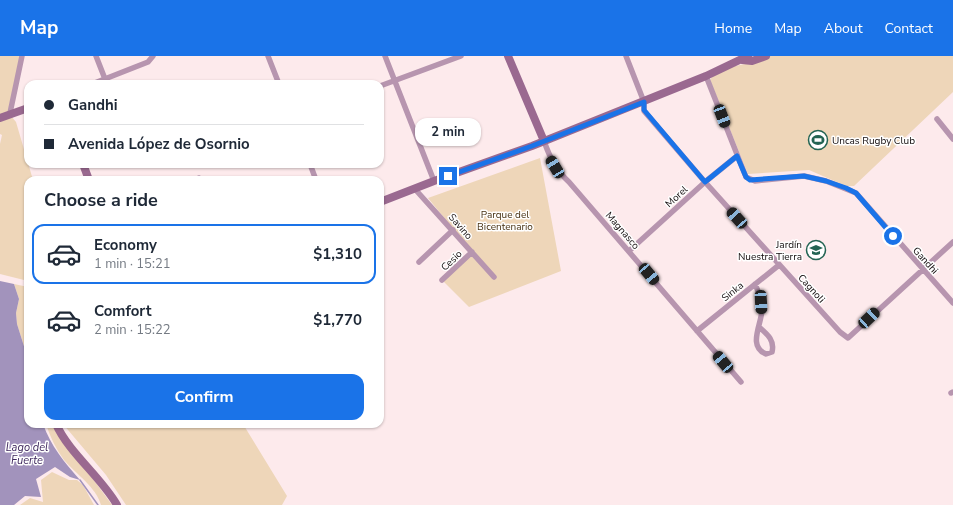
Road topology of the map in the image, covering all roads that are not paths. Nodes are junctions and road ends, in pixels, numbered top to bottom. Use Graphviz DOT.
graph roads {
  1 [pos="22,56"];
  2 [pos="96,56"];
  3 [pos="268,56"];
  4 [pos="385,56"];
  5 [pos="460,56"];
  6 [pos="508,56"];
  7 [pos="626,56"];
  8 [pos="766,56"];
  9 [pos="153,57"];
  10 [pos="743,57"];
  11 [pos="706,76"];
  12 [pos="105,79"];
  13 [pos="277,80"];
  14 [pos="395,81"];
  15 [pos="384,85"];
  16 [pos="644,102"];
  17 [pos="24,109"];
  18 [pos="10,114"];
  19 [pos="0,118"];
  20 [pos="937,119"];
  21 [pos="953,139"];
  22 [pos="544,141"];
  23 [pos="737,156"];
  24 [pos="434,181"];
  25 [pos="705,182"];
  26 [pos="414,188"];
  27 [pos="384,200"];
  28 [pos="453,230"];
  29 [pos="953,242"];
  30 [pos="629,251"];
  31 [pos="472,252"];
  32 [pos="419,262"];
  33 [pos="779,265"];
  34 [pos="922,269"];
  35 [pos="494,278"];
  36 [pos="442,280"];
  37 [pos="755,284"];
  38 [pos="953,303"];
  39 [pos="759,327"];
  40 [pos="697,331"];
  41 [pos="741,382"];
  42 [pos="59,428"];
  43 [pos="117,505"];
  1 -- 18 [label="street"];
  2 -- 12 [label="street"];
  3 -- 13 [label="street"];
  4 -- 14 [label="street"];
  5 -- 14 [label="street"];
  6 -- 22 [label="main road"];
  7 -- 16 [label="street, Cagnoli"];
  8 -- 10 [label="main road"];
  9 -- 12 [label="street"];
  10 -- 11 [label="main road"];
  11 -- 16 [label="main road"];
  11 -- 23 [label="street"];
  14 -- 15 [label="street"];
  14 -- 24 [label="street"];
  16 -- 22 [label="main road"];
  16 -- 25 [label="street, Cagnoli"];
  17 -- 18 [label="main road"];
  18 -- 19 [label="main road"];
  20 -- 21 [label="street"];
  22 -- 24 [label="main road"];
  22 -- 30 [label="street, Magnasco"];
  23 -- 25 [label="street, Morel"];
  23 -- 34 [label="street, Gandhi"];
  24 -- 26 [label="main road"];
  25 -- 30 [label="street, Morel"];
  25 -- 33 [label="street, Cagnoli"];
  26 -- 27 [label="main road"];
  26 -- 28 [label="street, Savino"];
  28 -- 31 [label="street, Savino"];
  28 -- 32 [label="street"];
  29 -- 34 [label="street"];
  30 -- 40 [label="street, Magnasco"];
  31 -- 35 [label="street, Savino"];
  31 -- 36 [label="street, Cesio"];
  33 -- 34 [label="street, Cagnoli"];
  33 -- 37 [label="street, Sinka"];
  34 -- 38 [label="street, Gandhi"];
  37 -- 39 [label="street"];
  37 -- 40 [label="street, Sinka"];
  39 -- 39 [label="street"];
  40 -- 41 [label="street, Magnasco"];
  42 -- 43 [label="main road"];
}
